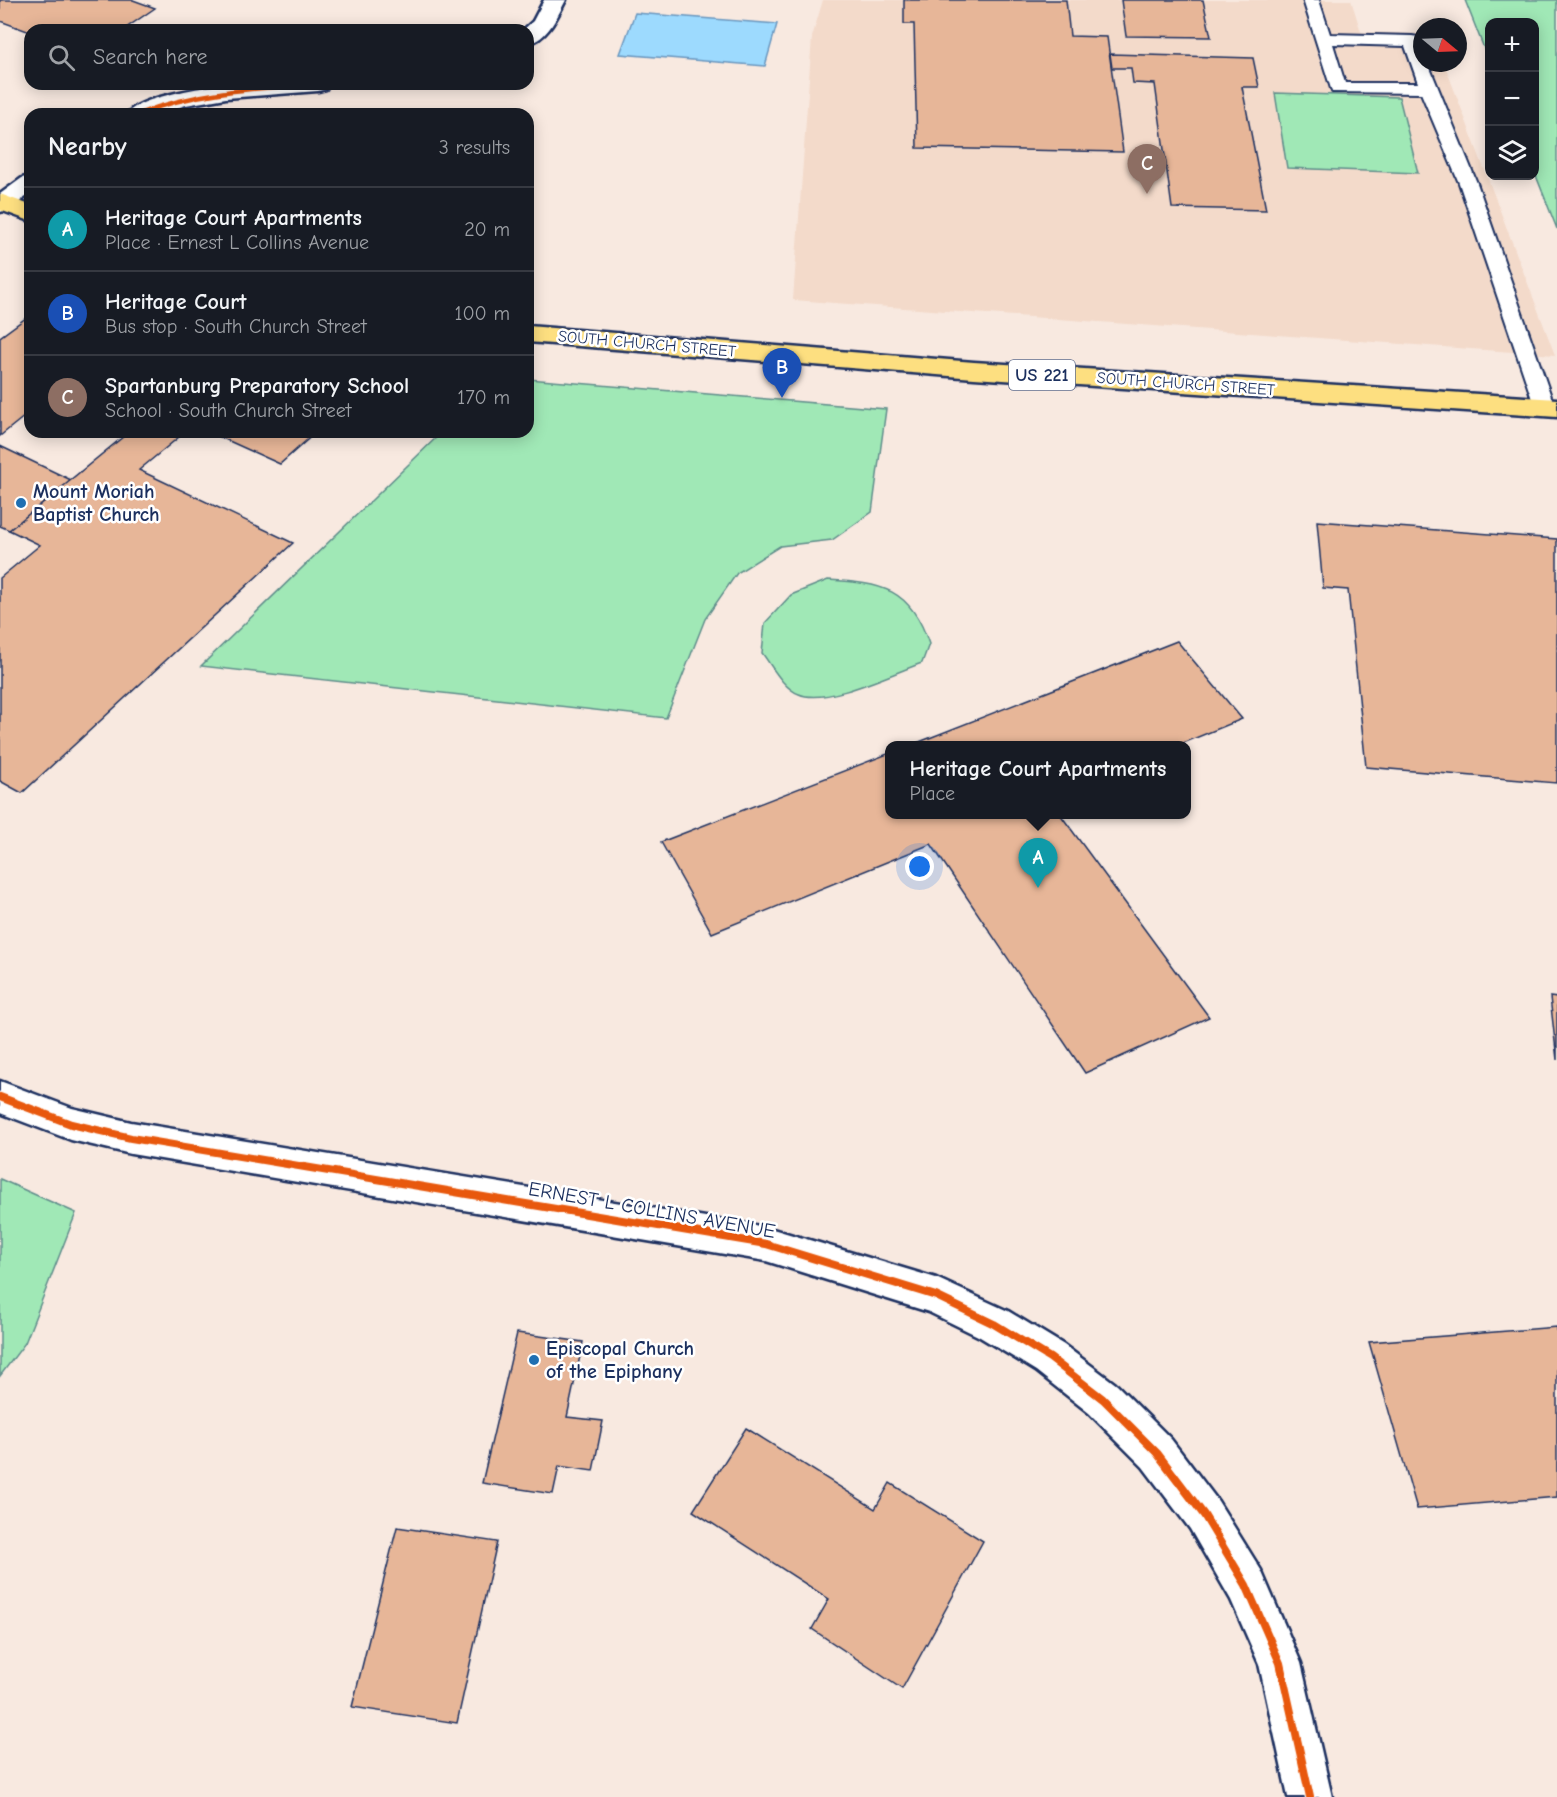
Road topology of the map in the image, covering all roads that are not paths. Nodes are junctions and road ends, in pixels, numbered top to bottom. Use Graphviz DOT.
graph roads {
  1 [pos="555,0"];
  2 [pos="1311,0"];
  3 [pos="534,31"];
  4 [pos="1322,39"];
  5 [pos="1428,88"];
  6 [pos="228,90"];
  7 [pos="156,108"];
  8 [pos="24,187"];
  9 [pos="1,203"];
  10 [pos="24,212"];
  11 [pos="534,334"];
  12 [pos="1551,408"];
  13 [pos="0,1097"];
  14 [pos="1310,1797"];
  1 -- 3 [label="street"];
  2 -- 4 [label="lane"];
  4 -- 5 [label="lane"];
  4 -- 5 [label="lane"];
  5 -- 12 [label="lane"];
  6 -- 7 [label="street"];
  8 -- 9 [label="street"];
  9 -- 10 [label="main road"];
  11 -- 12 [label="main road, SOUTH CHURCH STREET / US 221"];
  13 -- 14 [label="street, ERNEST L COLLINS AVENUE"];
}
